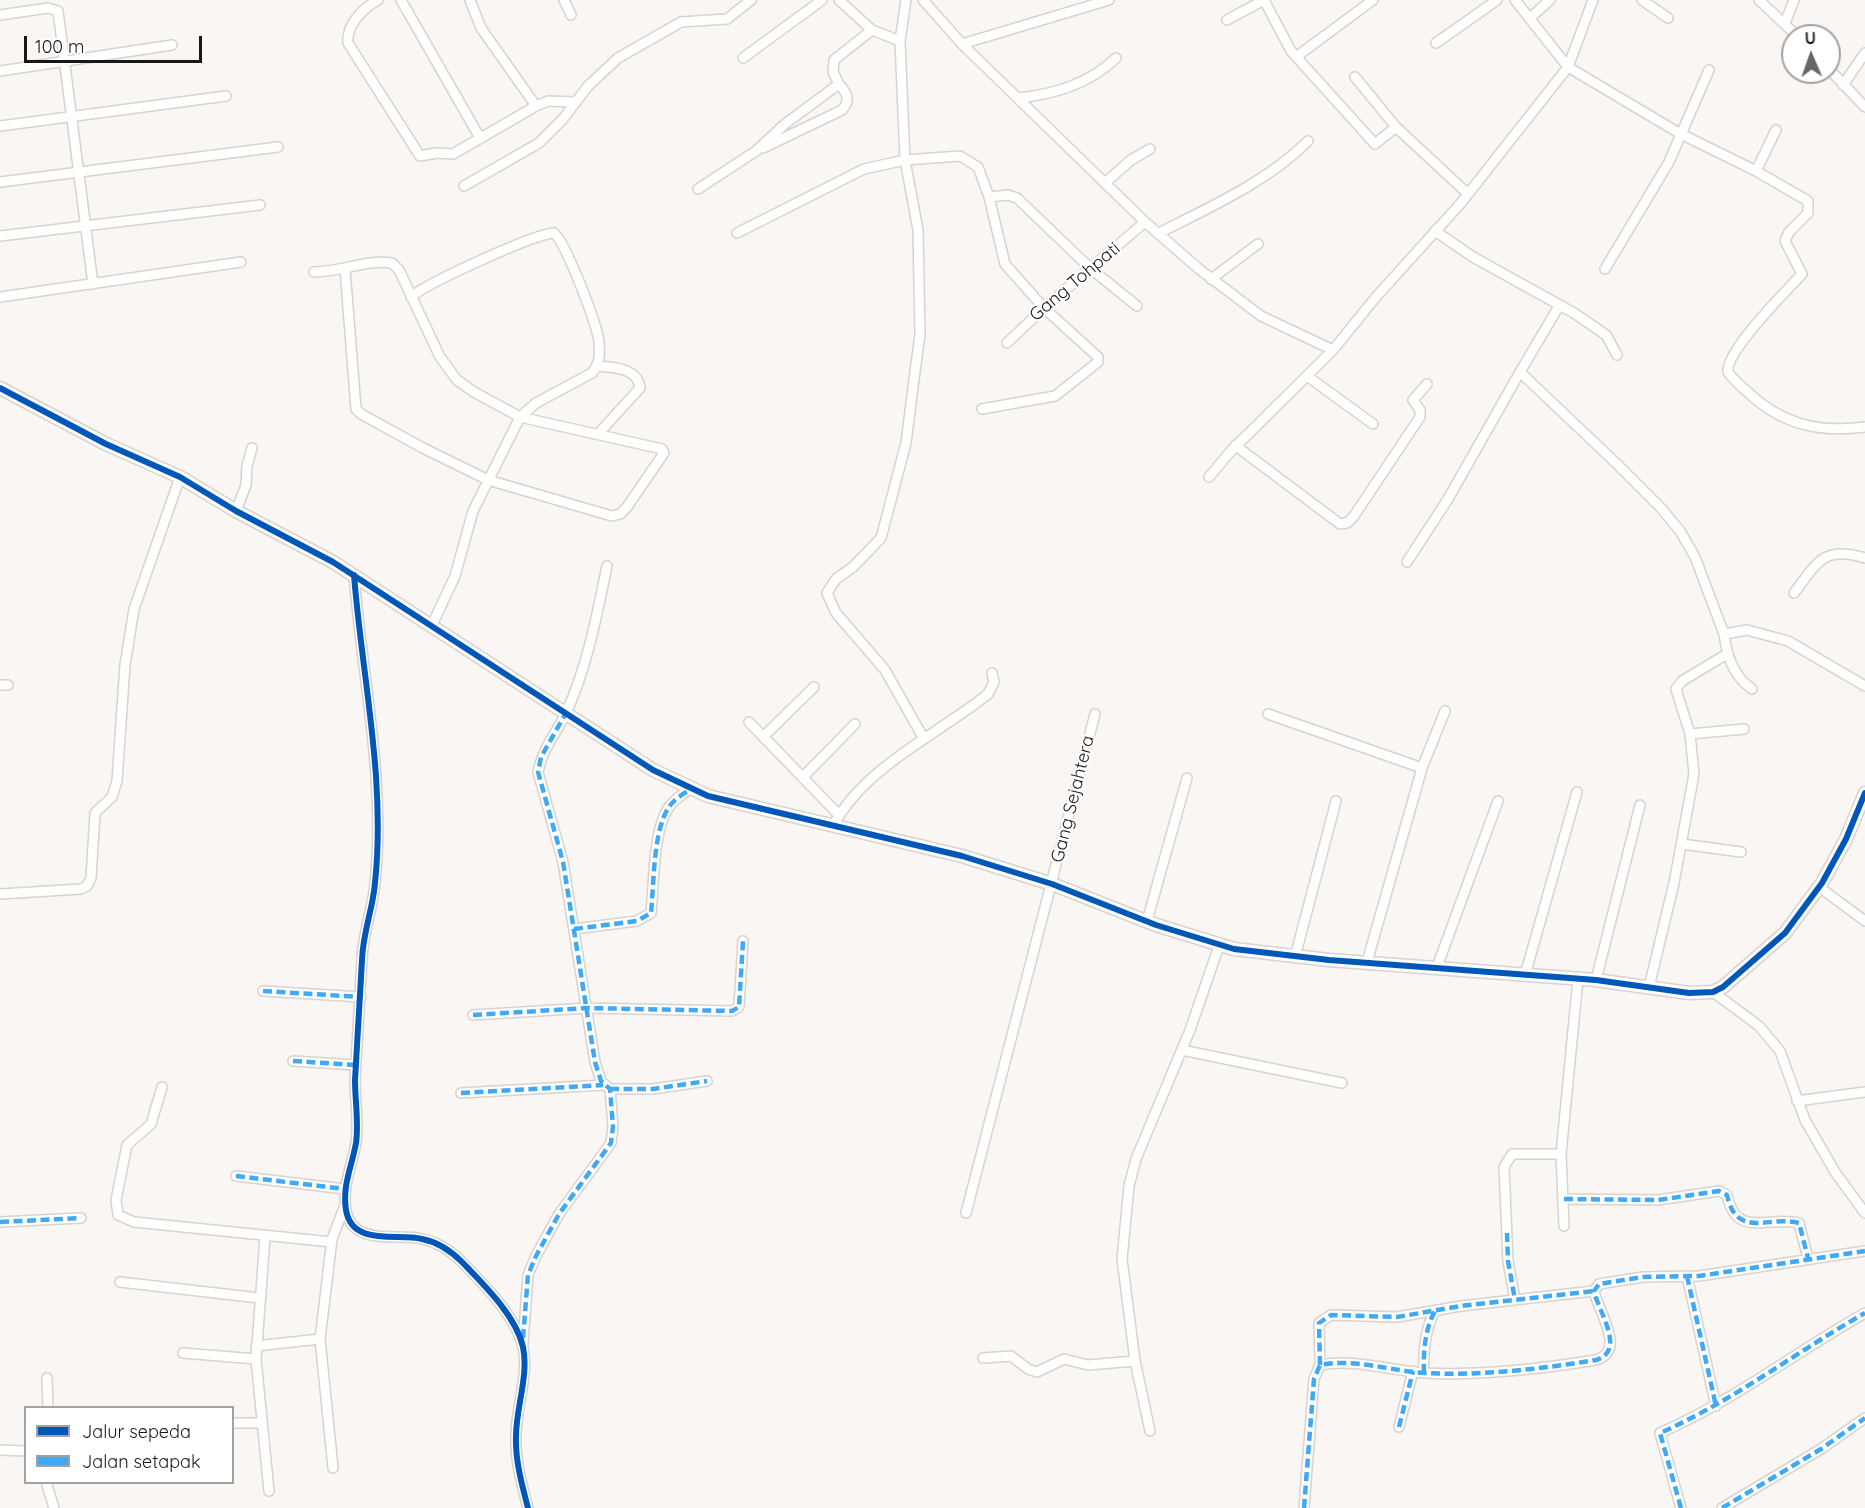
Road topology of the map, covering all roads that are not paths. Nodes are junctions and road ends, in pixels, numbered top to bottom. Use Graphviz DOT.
graph roads {
  1 [pos="378,0"];
  2 [pos="401,0"];
  3 [pos="470,0"];
  4 [pos="564,0"];
  5 [pos="751,0"];
  6 [pos="822,0"];
  7 [pos="839,0"];
  8 [pos="906,0"];
  9 [pos="923,0"];
  10 [pos="1109,0"];
  11 [pos="1264,0"];
  12 [pos="1373,0"];
  13 [pos="1497,0"];
  14 [pos="1515,0"];
  15 [pos="1550,0"];
  16 [pos="1593,0"];
  17 [pos="1642,0"];
  18 [pos="1759,0"];
  19 [pos="1794,0"];
  20 [pos="848,4"];
  21 [pos="0,15"];
  22 [pos="572,15"];
  23 [pos="1530,18"];
  24 [pos="1668,18"];
  25 [pos="1227,20"];
  26 [pos="1785,23"];
  27 [pos="872,30"];
  28 [pos="900,41"];
  29 [pos="1436,43"];
  30 [pos="962,44"];
  31 [pos="172,45"];
  32 [pos="1865,53"];
  33 [pos="1296,57"];
  34 [pos="743,58"];
  35 [pos="1116,58"];
  36 [pos="65,61"];
  37 [pos="1568,67"];
  38 [pos="1708,70"];
  39 [pos="0,71"];
  40 [pos="1355,77"];
  41 [pos="1841,82"];
  42 [pos="839,84"];
  43 [pos="1844,85"];
  44 [pos="226,96"];
  45 [pos="1018,98"];
  46 [pos="574,102"];
  47 [pos="536,106"];
  48 [pos="1865,107"];
  49 [pos="72,118"];
  50 [pos="0,126"];
  51 [pos="1396,127"];
  52 [pos="1776,130"];
  53 [pos="1679,133"];
  54 [pos="480,138"];
  55 [pos="1308,141"];
  56 [pos="278,147"];
  57 [pos="1150,149"];
  58 [pos="756,151"];
  59 [pos="905,159"];
  60 [pos="1756,171"];
  61 [pos="79,173"];
  62 [pos="0,182"];
  63 [pos="1106,182"];
  64 [pos="464,186"];
  65 [pos="698,189"];
  66 [pos="1468,194"];
  67 [pos="988,197"];
  68 [pos="260,205"];
  69 [pos="1145,222"];
  70 [pos="86,227"];
  71 [pos="1435,231"];
  72 [pos="737,233"];
  73 [pos="1160,233"];
  74 [pos="0,236"];
  75 [pos="1258,244"];
  76 [pos="241,262"];
  77 [pos="1090,268"];
  78 [pos="345,269"];
  79 [pos="1605,269"];
  80 [pos="314,272"];
  81 [pos="1211,279"];
  82 [pos="93,284"];
  83 [pos="0,297"];
  84 [pos="411,297"];
  85 [pos="1137,306"];
  86 [pos="1559,306"];
  87 [pos="1044,308"];
  88 [pos="1007,343"];
  89 [pos="1333,350"];
  90 [pos="1617,355"];
  91 [pos="597,366"];
  92 [pos="1520,372"];
  93 [pos="1307,376"];
  94 [pos="1427,384"];
  95 [pos="0,388"];
  96 [pos="981,409"];
  97 [pos="520,417"];
  98 [pos="1373,424"];
  99 [pos="1865,427"];
  100 [pos="598,434"];
  101 [pos="1236,445"];
  102 [pos="252,448"];
  103 [pos="180,477"];
  104 [pos="1209,477"];
  105 [pos="488,480"];
  106 [pos="236,511"];
  107 [pos="1865,558"];
  108 [pos="1407,562"];
  109 [pos="607,566"];
  110 [pos="354,575"];
  111 [pos="1794,593"];
  112 [pos="432,625"];
  113 [pos="1724,634"];
  114 [pos="1727,654"];
  115 [pos="992,673"];
  116 [pos="1865,686"];
  117 [pos="814,687"];
  118 [pos="1752,689"];
  119 [pos="1444,711"];
  120 [pos="566,713"];
  121 [pos="1095,714"];
  122 [pos="1268,714"];
  123 [pos="749,722"];
  124 [pos="855,724"];
  125 [pos="1744,729"];
  126 [pos="1690,734"];
  127 [pos="764,736"];
  128 [pos="924,739"];
  129 [pos="1422,768"];
  130 [pos="803,777"];
  131 [pos="1187,778"];
  132 [pos="691,788"];
  133 [pos="1577,792"];
  134 [pos="1865,793"];
  135 [pos="1335,801"];
  136 [pos="1498,801"];
  137 [pos="1640,804"];
  138 [pos="836,821"];
  139 [pos="1683,844"];
  140 [pos="1741,852"];
  141 [pos="1052,884"];
  142 [pos="1819,887"];
  143 [pos="0,894"];
  144 [pos="1147,921"];
  145 [pos="1865,921"];
  146 [pos="574,929"];
  147 [pos="743,941"];
  148 [pos="1219,946"];
  149 [pos="1295,957"];
  150 [pos="1367,962"];
  151 [pos="1437,967"];
  152 [pos="1525,975"];
  153 [pos="1578,979"];
  154 [pos="1596,980"];
  155 [pos="1649,987"];
  156 [pos="263,991"];
  157 [pos="1713,993"];
  158 [pos="361,997"];
  159 [pos="587,1008"];
  160 [pos="473,1016"];
  161 [pos="1182,1050"];
  162 [pos="293,1061"];
  163 [pos="356,1065"];
  164 [pos="707,1081"];
  165 [pos="1342,1083"];
  166 [pos="162,1087"];
  167 [pos="607,1087"];
  168 [pos="1865,1092"];
  169 [pos="461,1093"];
  170 [pos="1797,1101"];
  171 [pos="1562,1154"];
  172 [pos="236,1176"];
  173 [pos="345,1189"];
  174 [pos="1564,1199"];
  175 [pos="346,1203"];
  176 [pos="966,1213"];
  177 [pos="1865,1214"];
  178 [pos="81,1218"];
  179 [pos="0,1222"];
  180 [pos="1564,1226"];
  181 [pos="265,1236"];
  182 [pos="332,1242"];
  183 [pos="1865,1251"];
  184 [pos="1808,1258"];
  185 [pos="1687,1276"];
  186 [pos="120,1282"];
  187 [pos="1594,1291"];
  188 [pos="259,1298"];
  189 [pos="1515,1300"];
  190 [pos="1435,1311"];
  191 [pos="1865,1312"];
  192 [pos="320,1339"];
  193 [pos="256,1346"];
  194 [pos="523,1347"];
  195 [pos="183,1353"];
  196 [pos="983,1358"];
  197 [pos="256,1359"];
  198 [pos="1135,1361"];
  199 [pos="1320,1365"];
  200 [pos="1413,1371"];
  201 [pos="1424,1373"];
  202 [pos="47,1377"];
  203 [pos="48,1406"];
  204 [pos="1716,1406"];
  205 [pos="1865,1418"];
  206 [pos="234,1423"];
  207 [pos="262,1423"];
  208 [pos="1399,1427"];
  209 [pos="1150,1431"];
  210 [pos="0,1450"];
  211 [pos="24,1451"];
  212 [pos="333,1468"];
  213 [pos="47,1484"];
  214 [pos="269,1491"];
  215 [pos="54,1508"];
  216 [pos="527,1508"];
  217 [pos="1304,1508"];
  218 [pos="1681,1508"];
  219 [pos="1722,1508"];
  1 -- 54 [label="street"];
  2 -- 54 [label="street"];
  3 -- 47 [label="street"];
  4 -- 22 [label="street"];
  5 -- 46 [label="street"];
  6 -- 34 [label="street"];
  7 -- 20 [label="street"];
  8 -- 28 [label="street"];
  9 -- 30 [label="street"];
  10 -- 30 [label="street"];
  11 -- 25 [label="street"];
  11 -- 33 [label="street"];
  12 -- 33 [label="street"];
  13 -- 29 [label="street"];
  14 -- 23 [label="street"];
  15 -- 23 [label="street"];
  16 -- 37 [label="street"];
  17 -- 24 [label="street"];
  18 -- 26 [label="street"];
  19 -- 26 [label="street"];
  20 -- 27 [label="street"];
  21 -- 36 [label="street"];
  23 -- 37 [label="street"];
  27 -- 28 [label="street"];
  27 -- 42 [label="street"];
  28 -- 59 [label="street"];
  30 -- 45 [label="street"];
  31 -- 36 [label="street"];
  32 -- 43 [label="street"];
  33 -- 51 [label="street"];
  35 -- 45 [label="street"];
  36 -- 39 [label="street"];
  36 -- 49 [label="street"];
  37 -- 53 [label="street"];
  37 -- 66 [label="street"];
  38 -- 53 [label="street"];
  40 -- 51 [label="street"];
  41 -- 43 [label="street"];
  42 -- 58 [label="street"];
  42 -- 58 [label="street"];
  43 -- 48 [label="street"];
  44 -- 49 [label="street"];
  45 -- 63 [label="street"];
  46 -- 47 [label="street"];
  46 -- 64 [label="street"];
  47 -- 54 [label="street"];
  49 -- 50 [label="street"];
  49 -- 61 [label="street"];
  51 -- 66 [label="street"];
  52 -- 60 [label="street"];
  53 -- 60 [label="street"];
  53 -- 79 [label="street"];
  55 -- 73 [label="street"];
  56 -- 61 [label="street"];
  57 -- 63 [label="street"];
  58 -- 65 [label="street"];
  59 -- 67 [label="street"];
  59 -- 72 [label="street"];
  59 -- 128 [label="street"];
  60 -- 99 [label="street"];
  61 -- 62 [label="street"];
  61 -- 70 [label="street"];
  63 -- 69 [label="street"];
  66 -- 71 [label="street"];
  67 -- 77 [label="street"];
  67 -- 87 [label="street"];
  68 -- 70 [label="street"];
  69 -- 73 [label="street"];
  69 -- 77 [label="street, Gang Tohpati"];
  70 -- 74 [label="street"];
  70 -- 82 [label="street"];
  71 -- 86 [label="street"];
  71 -- 89 [label="street"];
  73 -- 81 [label="street"];
  75 -- 81 [label="street"];
  76 -- 82 [label="street"];
  77 -- 85 [label="street"];
  77 -- 87 [label="street, Gang Tohpati"];
  78 -- 80 [label="street"];
  78 -- 84 [label="street"];
  78 -- 105 [label="street"];
  81 -- 89 [label="street"];
  82 -- 83 [label="street"];
  84 -- 91 [label="street"];
  84 -- 97 [label="street"];
  86 -- 90 [label="street"];
  86 -- 92 [label="street"];
  87 -- 88 [label="street, Gang Tohpati"];
  87 -- 96 [label="street"];
  89 -- 93 [label="street"];
  91 -- 97 [label="street"];
  91 -- 100 [label="street"];
  92 -- 108 [label="street"];
  92 -- 113 [label="street"];
  93 -- 98 [label="street"];
  93 -- 101 [label="street"];
  94 -- 101 [label="street"];
  95 -- 103 [label="street"];
  97 -- 100 [label="street"];
  97 -- 105 [label="street"];
  100 -- 105 [label="street"];
  101 -- 104 [label="street"];
  102 -- 106 [label="street"];
  103 -- 106 [label="street"];
  103 -- 143 [label="street"];
  105 -- 112 [label="street"];
  106 -- 110 [label="street"];
  107 -- 111 [label="street"];
  109 -- 120 [label="street"];
  110 -- 112 [label="street"];
  110 -- 158 [label="street"];
  112 -- 120 [label="street"];
  113 -- 114 [label="street"];
  113 -- 116 [label="street"];
  114 -- 118 [label="street"];
  114 -- 126 [label="street"];
  115 -- 128 [label="street"];
  117 -- 127 [label="street"];
  119 -- 129 [label="street"];
  120 -- 132 [label="street"];
  120 -- 146 [label="street"];
  121 -- 141 [label="street, Gang Sejahtera"];
  122 -- 129 [label="street"];
  123 -- 127 [label="street"];
  124 -- 130 [label="street"];
  125 -- 126 [label="street"];
  126 -- 139 [label="street"];
  127 -- 130 [label="street"];
  128 -- 138 [label="street"];
  129 -- 150 [label="street"];
  130 -- 138 [label="street"];
  131 -- 144 [label="street"];
  132 -- 138 [label="street"];
  132 -- 146 [label="street"];
  133 -- 152 [label="street"];
  134 -- 142 [label="street"];
  135 -- 149 [label="street"];
  136 -- 151 [label="street"];
  137 -- 154 [label="street"];
  138 -- 141 [label="street"];
  139 -- 140 [label="street"];
  139 -- 155 [label="street"];
  141 -- 144 [label="street"];
  141 -- 176 [label="street, Gang Sejahtera"];
  142 -- 145 [label="street"];
  142 -- 157 [label="street"];
  144 -- 148 [label="street"];
  146 -- 159 [label="street"];
  147 -- 159 [label="street"];
  148 -- 149 [label="street"];
  148 -- 161 [label="street"];
  149 -- 150 [label="street"];
  150 -- 151 [label="street"];
  151 -- 152 [label="street"];
  152 -- 153 [label="street"];
  153 -- 154 [label="street"];
  153 -- 171 [label="street"];
  154 -- 155 [label="street"];
  155 -- 157 [label="street"];
  156 -- 158 [label="street"];
  157 -- 170 [label="street"];
  158 -- 163 [label="street"];
  159 -- 160 [label="street"];
  159 -- 167 [label="street"];
  161 -- 165 [label="street"];
  161 -- 198 [label="street"];
  162 -- 163 [label="street"];
  163 -- 173 [label="street"];
  164 -- 167 [label="street"];
  166 -- 181 [label="street"];
  167 -- 169 [label="street"];
  167 -- 194 [label="street"];
  168 -- 170 [label="street"];
  170 -- 177 [label="street"];
  171 -- 174 [label="street"];
  171 -- 189 [label="street"];
  172 -- 173 [label="street"];
  173 -- 175 [label="street"];
  174 -- 180 [label="street"];
  174 -- 184 [label="street"];
  175 -- 182 [label="street"];
  175 -- 194 [label="street"];
  178 -- 179 [label="street"];
  181 -- 182 [label="street"];
  181 -- 188 [label="street"];
  182 -- 192 [label="street"];
  183 -- 184 [label="street"];
  184 -- 185 [label="street"];
  185 -- 187 [label="street"];
  185 -- 204 [label="street"];
  186 -- 188 [label="street"];
  187 -- 189 [label="street"];
  187 -- 201 [label="street"];
  188 -- 193 [label="street"];
  189 -- 190 [label="street"];
  190 -- 199 [label="street"];
  190 -- 201 [label="street"];
  191 -- 204 [label="street"];
  192 -- 193 [label="street"];
  192 -- 212 [label="street"];
  193 -- 197 [label="street"];
  194 -- 216 [label="street"];
  195 -- 197 [label="street"];
  196 -- 198 [label="street"];
  197 -- 207 [label="street"];
  198 -- 209 [label="street"];
  199 -- 200 [label="street"];
  199 -- 217 [label="street"];
  200 -- 201 [label="street"];
  200 -- 208 [label="street"];
  202 -- 203 [label="street"];
  204 -- 218 [label="street"];
  205 -- 219 [label="street"];
  206 -- 207 [label="street"];
  207 -- 214 [label="street"];
  210 -- 211 [label="street"];
  213 -- 215 [label="street"];
}
